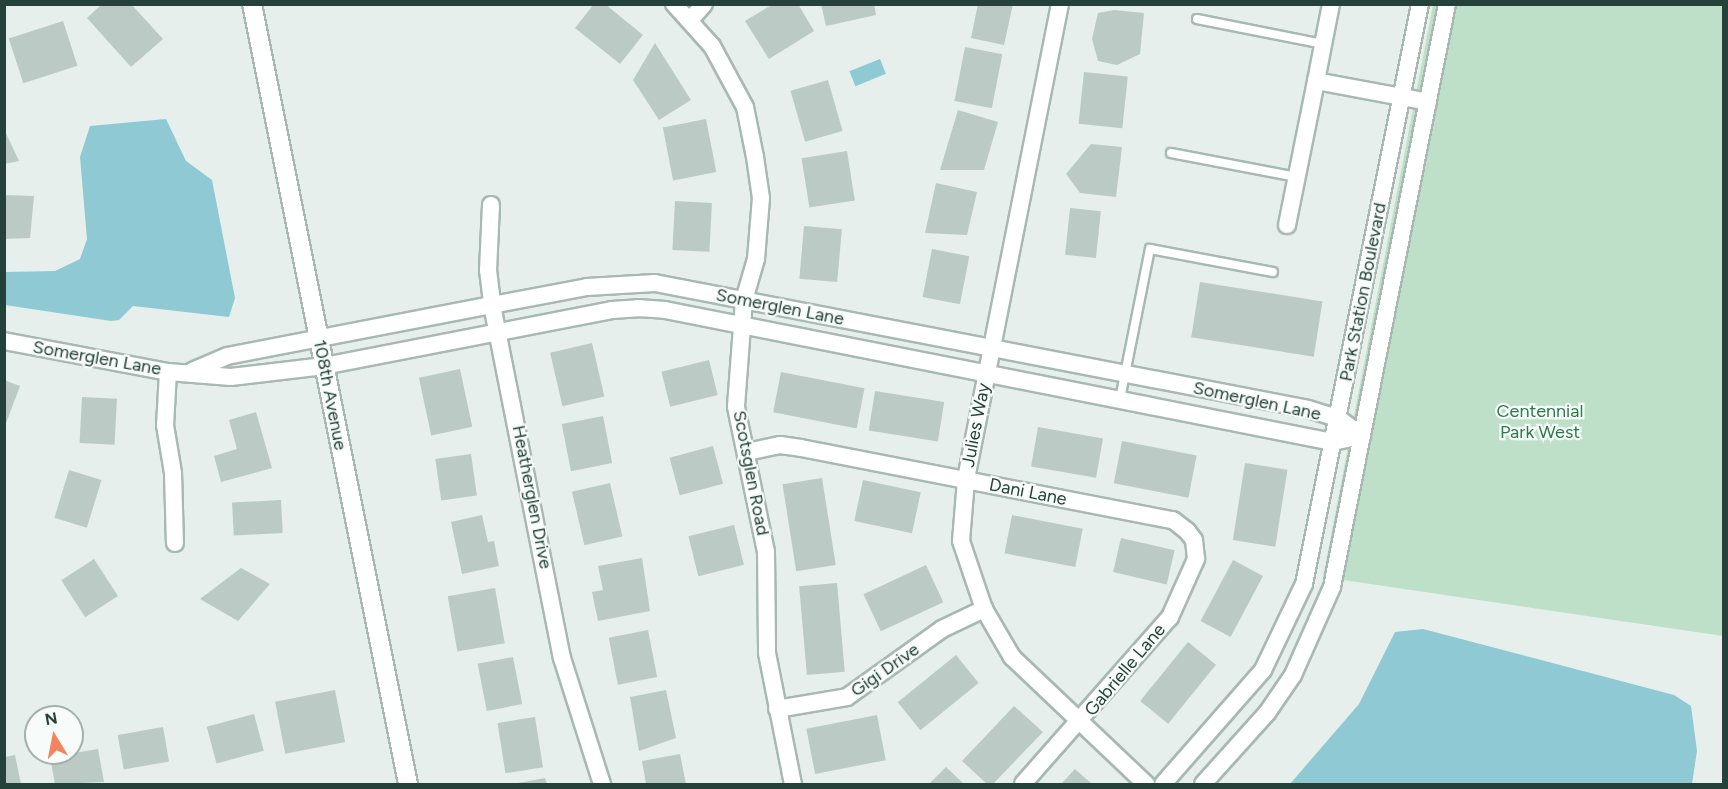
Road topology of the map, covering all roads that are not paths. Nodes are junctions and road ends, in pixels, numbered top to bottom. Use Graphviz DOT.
graph roads {
  1 [pos="252,4"];
  2 [pos="674,4"];
  3 [pos="704,4"];
  4 [pos="1060,4"];
  5 [pos="1330,4"];
  6 [pos="1420,4"];
  7 [pos="1447,4"];
  8 [pos="691,19"];
  9 [pos="1197,19"];
  10 [pos="1323,44"];
  11 [pos="1316,81"];
  12 [pos="1402,97"];
  13 [pos="1428,102"];
  14 [pos="1170,153"];
  15 [pos="1297,177"];
  16 [pos="491,205"];
  17 [pos="1287,225"];
  18 [pos="1273,272"];
  19 [pos="744,300"];
  20 [pos="492,305"];
  21 [pos="742,326"];
  22 [pos="498,332"];
  23 [pos="319,339"];
  24 [pos="4,341"];
  25 [pos="991,347"];
  26 [pos="324,366"];
  27 [pos="168,372"];
  28 [pos="190,372"];
  29 [pos="986,373"];
  30 [pos="1125,374"];
  31 [pos="1120,399"];
  32 [pos="1338,418"];
  33 [pos="1362,436"];
  34 [pos="1333,442"];
  35 [pos="747,452"];
  36 [pos="966,480"];
  37 [pos="1194,540"];
  38 [pos="175,543"];
  39 [pos="984,609"];
  40 [pos="777,709"];
  41 [pos="1079,724"];
  42 [pos="408,784"];
  43 [pos="602,784"];
  44 [pos="793,784"];
  45 [pos="1023,784"];
  46 [pos="1146,784"];
  47 [pos="1162,784"];
  48 [pos="1203,784"];
  1 -- 23 [label="street, 108th Avenue"];
  2 -- 8 [label="street, Scotsglen Road"];
  3 -- 8 [label="street"];
  4 -- 25 [label="street, Julies Way"];
  5 -- 10 [label="street"];
  6 -- 12 [label="street, Park Station Boulevard"];
  7 -- 13 [label="street, Park Station Boulevard"];
  8 -- 19 [label="street, Scotsglen Road"];
  9 -- 10 [label="lane"];
  10 -- 11 [label="street"];
  11 -- 12 [label="street"];
  11 -- 15 [label="street"];
  12 -- 13 [label="street"];
  12 -- 32 [label="street, Park Station Boulevard"];
  13 -- 33 [label="street, Park Station Boulevard"];
  14 -- 15 [label="lane"];
  15 -- 17 [label="street"];
  16 -- 20 [label="street, Heatherglen Drive"];
  18 -- 30 [label="lane"];
  19 -- 20 [label="street, Somerglen Lane"];
  19 -- 21 [label="street, Scotsglen Road"];
  19 -- 25 [label="street, Somerglen Lane"];
  20 -- 22 [label="street, Heatherglen Drive"];
  20 -- 23 [label="street, Somerglen Lane"];
  21 -- 22 [label="street, Somerglen Lane"];
  21 -- 29 [label="street, Somerglen Lane"];
  21 -- 35 [label="street, Scotsglen Road"];
  22 -- 26 [label="street, Somerglen Lane"];
  22 -- 43 [label="street, Heatherglen Drive"];
  23 -- 26 [label="street, 108th Avenue"];
  23 -- 28 [label="street, Somerglen Lane"];
  24 -- 27 [label="street, Somerglen Lane"];
  25 -- 29 [label="street, Julies Way"];
  25 -- 30 [label="street, Somerglen Lane"];
  26 -- 28 [label="street, Somerglen Lane"];
  26 -- 42 [label="street, 108th Avenue"];
  27 -- 28 [label="street, Somerglen Lane"];
  27 -- 38 [label="street"];
  29 -- 31 [label="street, Somerglen Lane"];
  29 -- 36 [label="street, Julies Way"];
  30 -- 31 [label="lane"];
  30 -- 32 [label="street, Somerglen Lane"];
  31 -- 34 [label="street, Somerglen Lane"];
  32 -- 33 [label="street, Somerglen Lane"];
  32 -- 34 [label="street, Park Station Boulevard"];
  33 -- 34 [label="street, Somerglen Lane"];
  33 -- 48 [label="street, Park Station Boulevard"];
  34 -- 47 [label="street, Park Station Boulevard"];
  35 -- 36 [label="street, Dani Lane"];
  35 -- 40 [label="street, Scotsglen Road"];
  36 -- 37 [label="street, Dani Lane"];
  36 -- 39 [label="street, Julies Way"];
  37 -- 41 [label="street, Gabrielle Lane"];
  39 -- 40 [label="street, Gigi Drive"];
  39 -- 41 [label="street, Julies Way"];
  40 -- 44 [label="street, Scotsglen Road"];
  41 -- 45 [label="street, Gabrielle Lane"];
  41 -- 46 [label="street, Julies Way"];
}
